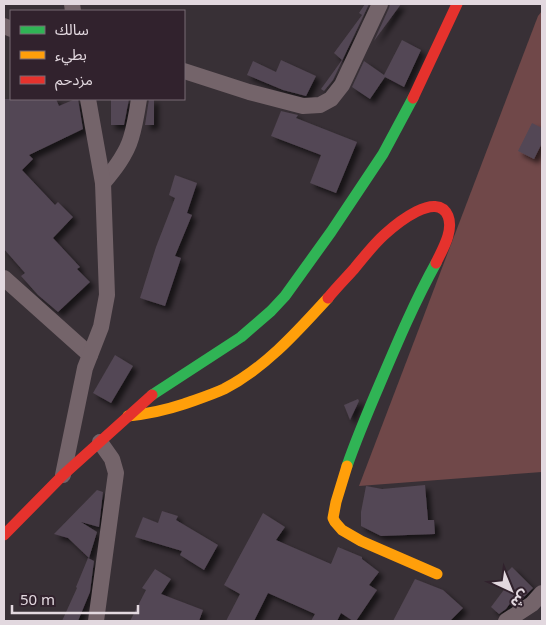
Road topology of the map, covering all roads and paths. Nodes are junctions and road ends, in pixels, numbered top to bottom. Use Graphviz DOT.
graph roads {
  1 [pos="380,4"];
  2 [pos="457,4"];
  3 [pos="185,71"];
  4 [pos="88,100"];
  5 [pos="139,100"];
  6 [pos="103,183"];
  7 [pos="4,278"];
  8 [pos="90,355"];
  9 [pos="128,416"];
  10 [pos="100,442"];
  11 [pos="63,475"];
  12 [pos="4,535"];
  13 [pos="437,574"];
  14 [pos="542,593"];
  15 [pos="96,621"];
  16 [pos="506,621"];
  1 -- 3 [label="street"];
  2 -- 9 [label="street"];
  4 -- 6 [label="street"];
  5 -- 6 [label="street"];
  6 -- 8 [label="street"];
  7 -- 8 [label="street"];
  8 -- 11 [label="street"];
  9 -- 10 [label="street"];
  9 -- 13 [label="street"];
  10 -- 11 [label="street"];
  10 -- 15 [label="street"];
  11 -- 12 [label="street"];
  14 -- 16 [label="street"];
}
